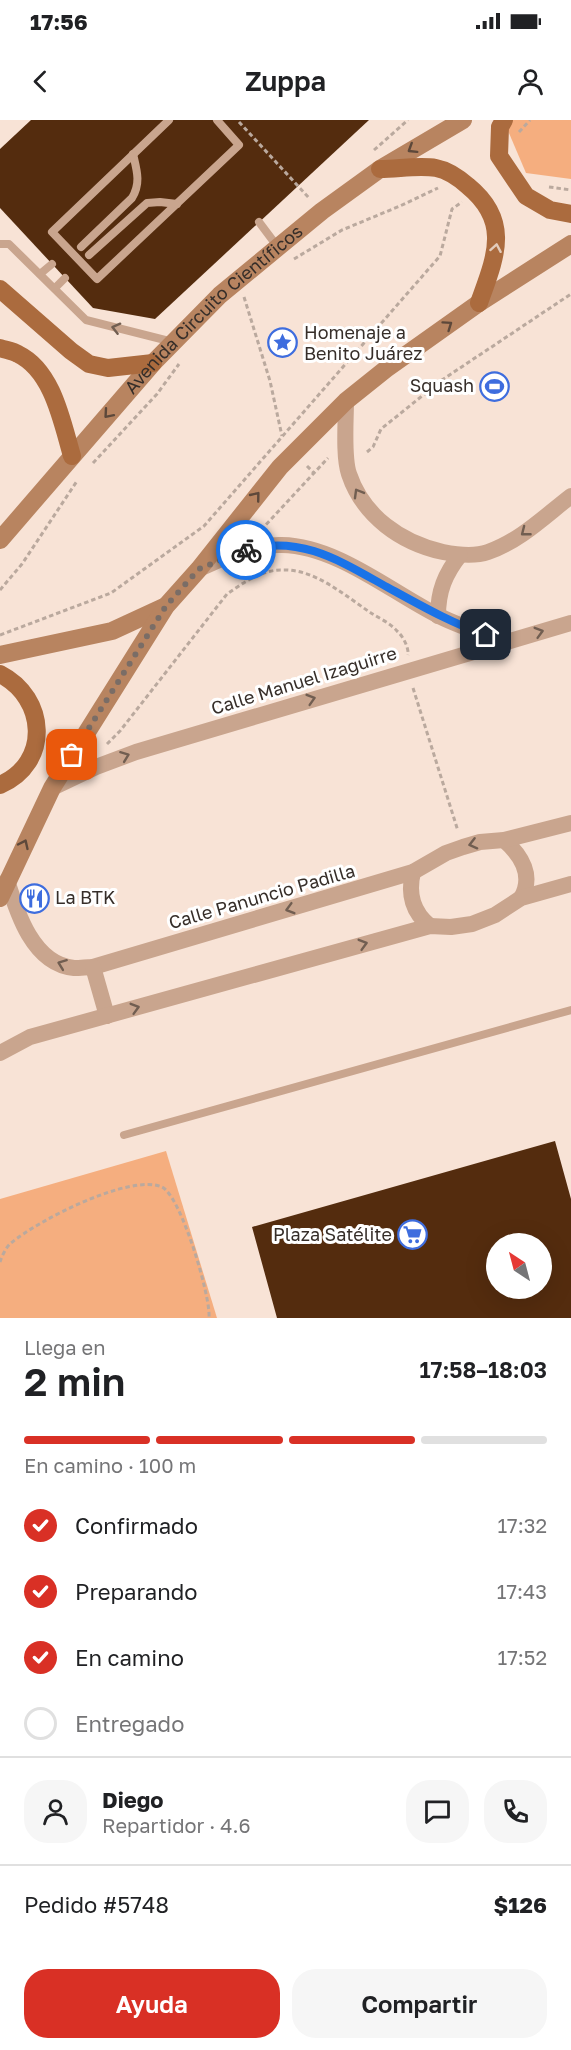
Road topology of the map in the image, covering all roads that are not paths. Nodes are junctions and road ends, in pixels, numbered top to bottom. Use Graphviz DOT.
graph roads {
  1 [pos="169,120"];
  2 [pos="217,120"];
  3 [pos="463,120"];
  4 [pos="504,120"];
  5 [pos="133,154"];
  6 [pos="380,169"];
  7 [pos="177,204"];
  8 [pos="571,214"];
  9 [pos="259,222"];
  10 [pos="0,244"];
  11 [pos="571,244"];
  12 [pos="277,246"];
  13 [pos="81,247"];
  14 [pos="89,255"];
  15 [pos="52,264"];
  16 [pos="40,274"];
  17 [pos="65,278"];
  18 [pos="55,288"];
  19 [pos="0,289"];
  20 [pos="479,303"];
  21 [pos="173,342"];
  22 [pos="0,348"];
  23 [pos="153,363"];
  24 [pos="346,401"];
  25 [pos="72,456"];
  26 [pos="571,495"];
  27 [pos="0,540"];
  28 [pos="460,555"];
  29 [pos="199,569"];
  30 [pos="166,606"];
  31 [pos="438,615"];
  32 [pos="571,623"];
  33 [pos="507,642"];
  34 [pos="0,655"];
  35 [pos="0,674"];
  36 [pos="0,785"];
  37 [pos="52,788"];
  38 [pos="571,823"];
  39 [pos="504,840"];
  40 [pos="413,872"];
  41 [pos="7,880"];
  42 [pos="571,884"];
  43 [pos="0,898"];
  44 [pos="521,898"];
  45 [pos="430,926"];
  46 [pos="93,967"];
  47 [pos="571,1010"];
  48 [pos="107,1016"];
  49 [pos="0,1053"];
  50 [pos="124,1135"];
  1 -- 5 [label="lane"];
  2 -- 7 [label="lane"];
  3 -- 6 [label="main road, Avenida Circuito Científicos, one-way"];
  4 -- 8 [label="main road"];
  5 -- 7 [label="lane"];
  5 -- 13 [label="lane"];
  6 -- 12 [label="main road, Avenida Circuito Científicos"];
  20 -- 6 [label="main road, one-way"];
  7 -- 14 [label="lane"];
  9 -- 12 [label="lane"];
  10 -- 16 [label="lane"];
  11 -- 20 [label="main road"];
  12 -- 21 [label="main road, Avenida Circuito Científicos"];
  15 -- 16 [label="lane"];
  16 -- 18 [label="lane"];
  17 -- 18 [label="lane"];
  21 -- 18 [label="lane, one-way"];
  19 -- 23 [label="main road"];
  24 -- 20 [label="main road, one-way"];
  21 -- 23 [label="main road, Avenida Circuito Científicos"];
  22 -- 25 [label="main road"];
  23 -- 25 [label="main road, Avenida Circuito Científicos, one-way"];
  28 -- 24 [label="street, one-way"];
  29 -- 24 [label="main road, one-way"];
  25 -- 27 [label="main road, Avenida Circuito Científicos"];
  26 -- 28 [label="street, one-way"];
  28 -- 31 [label="street"];
  29 -- 30 [label="main road"];
  29 -- 31 [label="street"];
  30 -- 34 [label="main road"];
  30 -- 37 [label="main road"];
  31 -- 33 [label="street"];
  33 -- 32 [label="street, Calle Manuel Izaguirre, one-way"];
  37 -- 33 [label="street, Calle Manuel Izaguirre, one-way"];
  35 -- 36 [label="main road"];
  41 -- 37 [label="main road, one-way"];
  38 -- 39 [label="street, Calle Panuncio Padilla"];
  39 -- 40 [label="street, Calle Panuncio Padilla, one-way"];
  39 -- 44 [label="street"];
  40 -- 45 [label="street"];
  40 -- 46 [label="street, Calle Panuncio Padilla, one-way"];
  41 -- 43 [label="main road"];
  46 -- 41 [label="street, Calle Panuncio Padilla, one-way"];
  42 -- 44 [label="street"];
  44 -- 45 [label="street"];
  48 -- 45 [label="street, one-way"];
  46 -- 48 [label="street"];
  47 -- 50 [label="lane"];
  48 -- 49 [label="street"];
}
